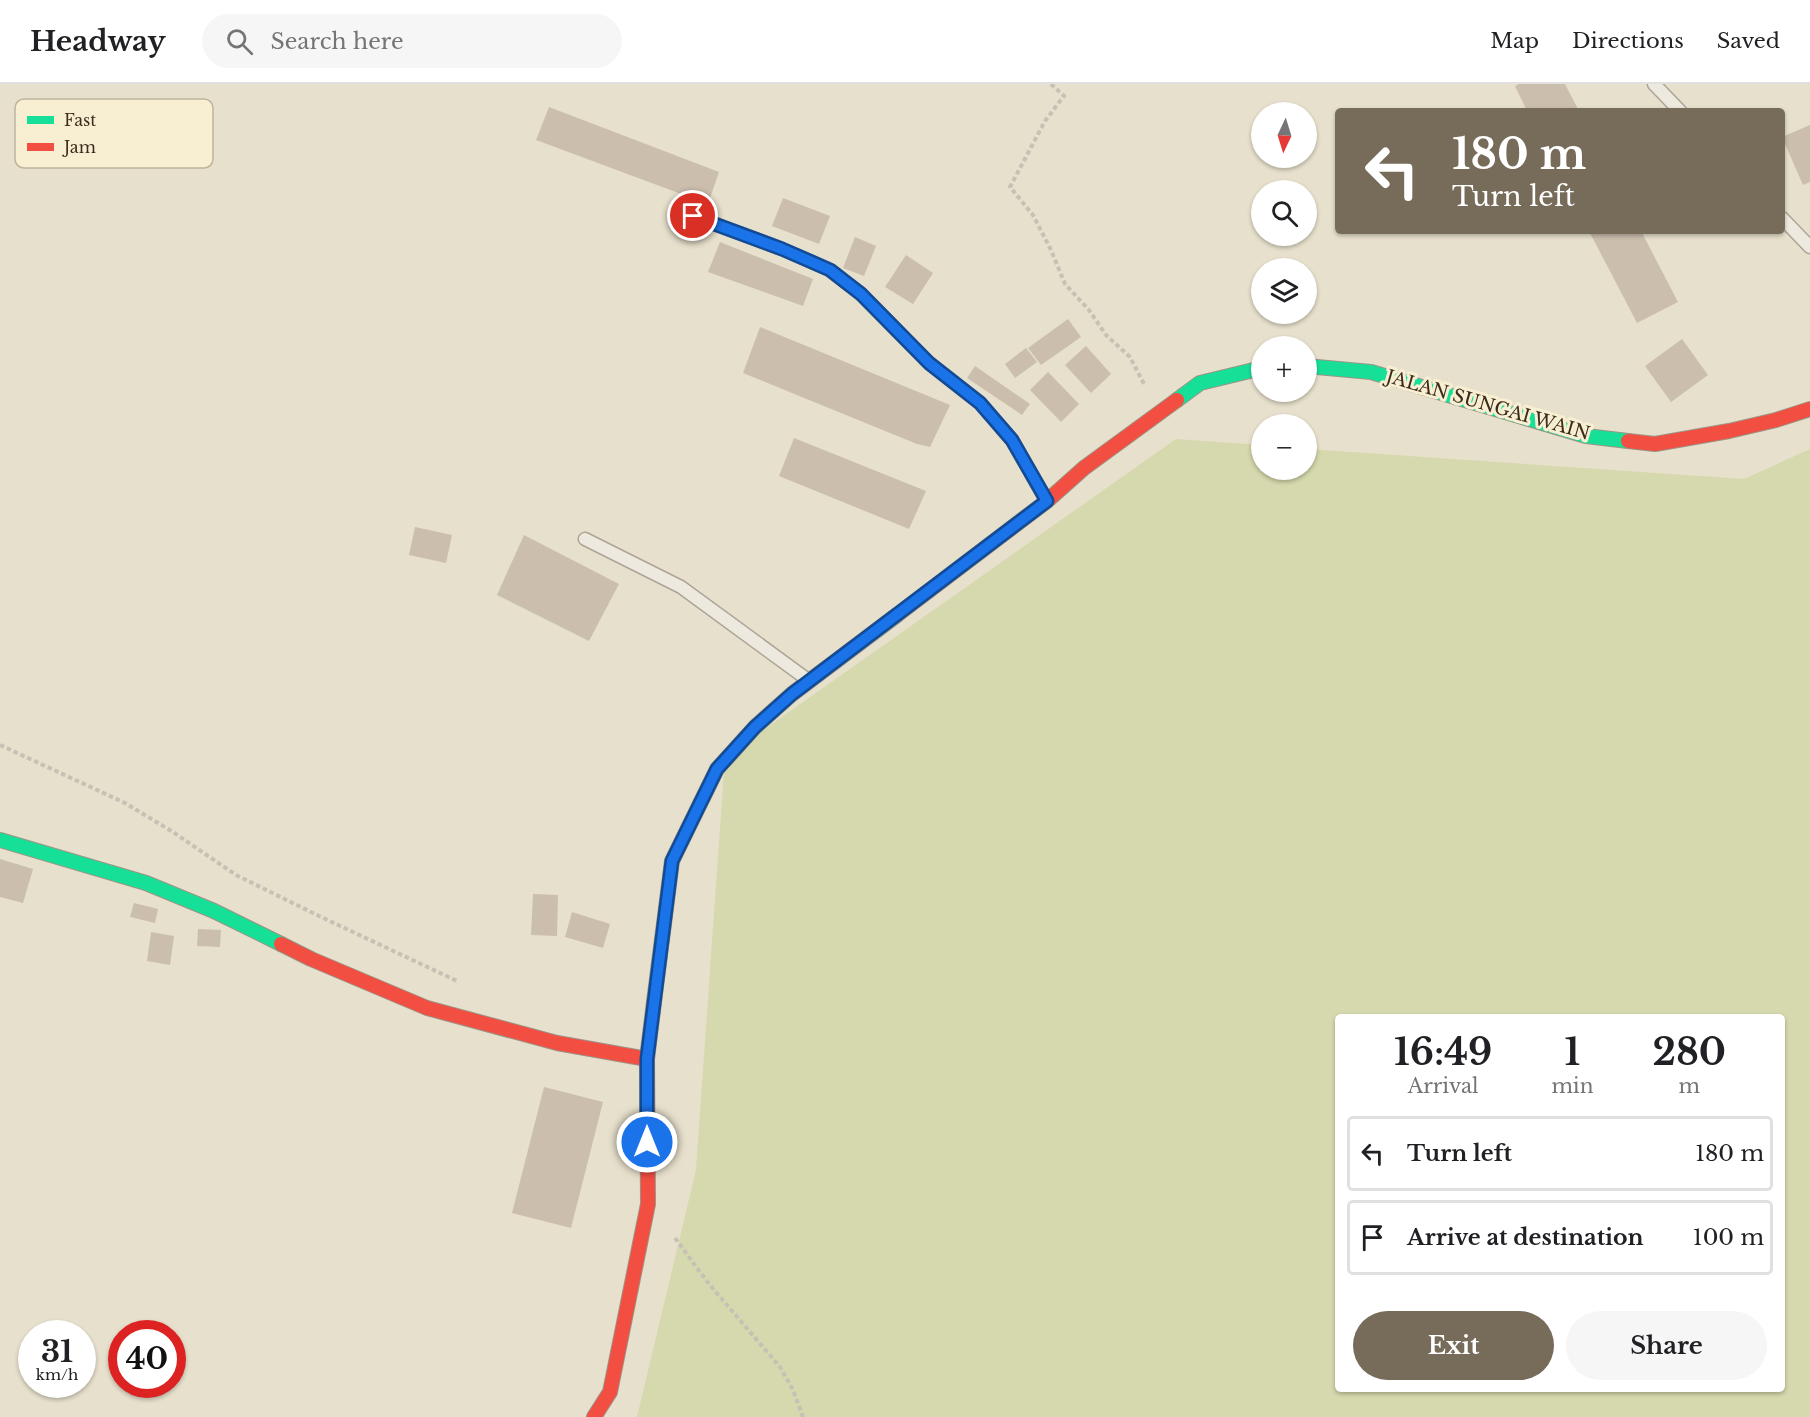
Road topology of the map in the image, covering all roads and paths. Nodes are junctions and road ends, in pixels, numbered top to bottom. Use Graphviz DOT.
graph roads {
  1 [pos="1051,84"];
  2 [pos="1654,84"];
  3 [pos="1677,108"];
  4 [pos="693,216"];
  5 [pos="1785,221"];
  6 [pos="1810,247"];
  7 [pos="1317,367"];
  8 [pos="1251,371"];
  9 [pos="1145,385"];
  10 [pos="1810,410"];
  11 [pos="1047,501"];
  12 [pos="585,539"];
  13 [pos="809,681"];
  14 [pos="0,745"];
  15 [pos="0,840"];
  16 [pos="458,981"];
  17 [pos="647,1059"];
  18 [pos="648,1204"];
  19 [pos="594,1417"];
  20 [pos="803,1417"];
  1 -- 9 [label="path"];
  2 -- 3 [label="lane"];
  4 -- 11 [label="lane"];
  5 -- 6 [label="lane"];
  7 -- 10 [label="street, JALAN SUNGAI WAIN"];
  8 -- 11 [label="street"];
  11 -- 13 [label="street"];
  12 -- 13 [label="lane"];
  13 -- 17 [label="street"];
  14 -- 16 [label="path"];
  15 -- 17 [label="street"];
  17 -- 18 [label="street"];
  18 -- 19 [label="street"];
  18 -- 20 [label="path"];
}
